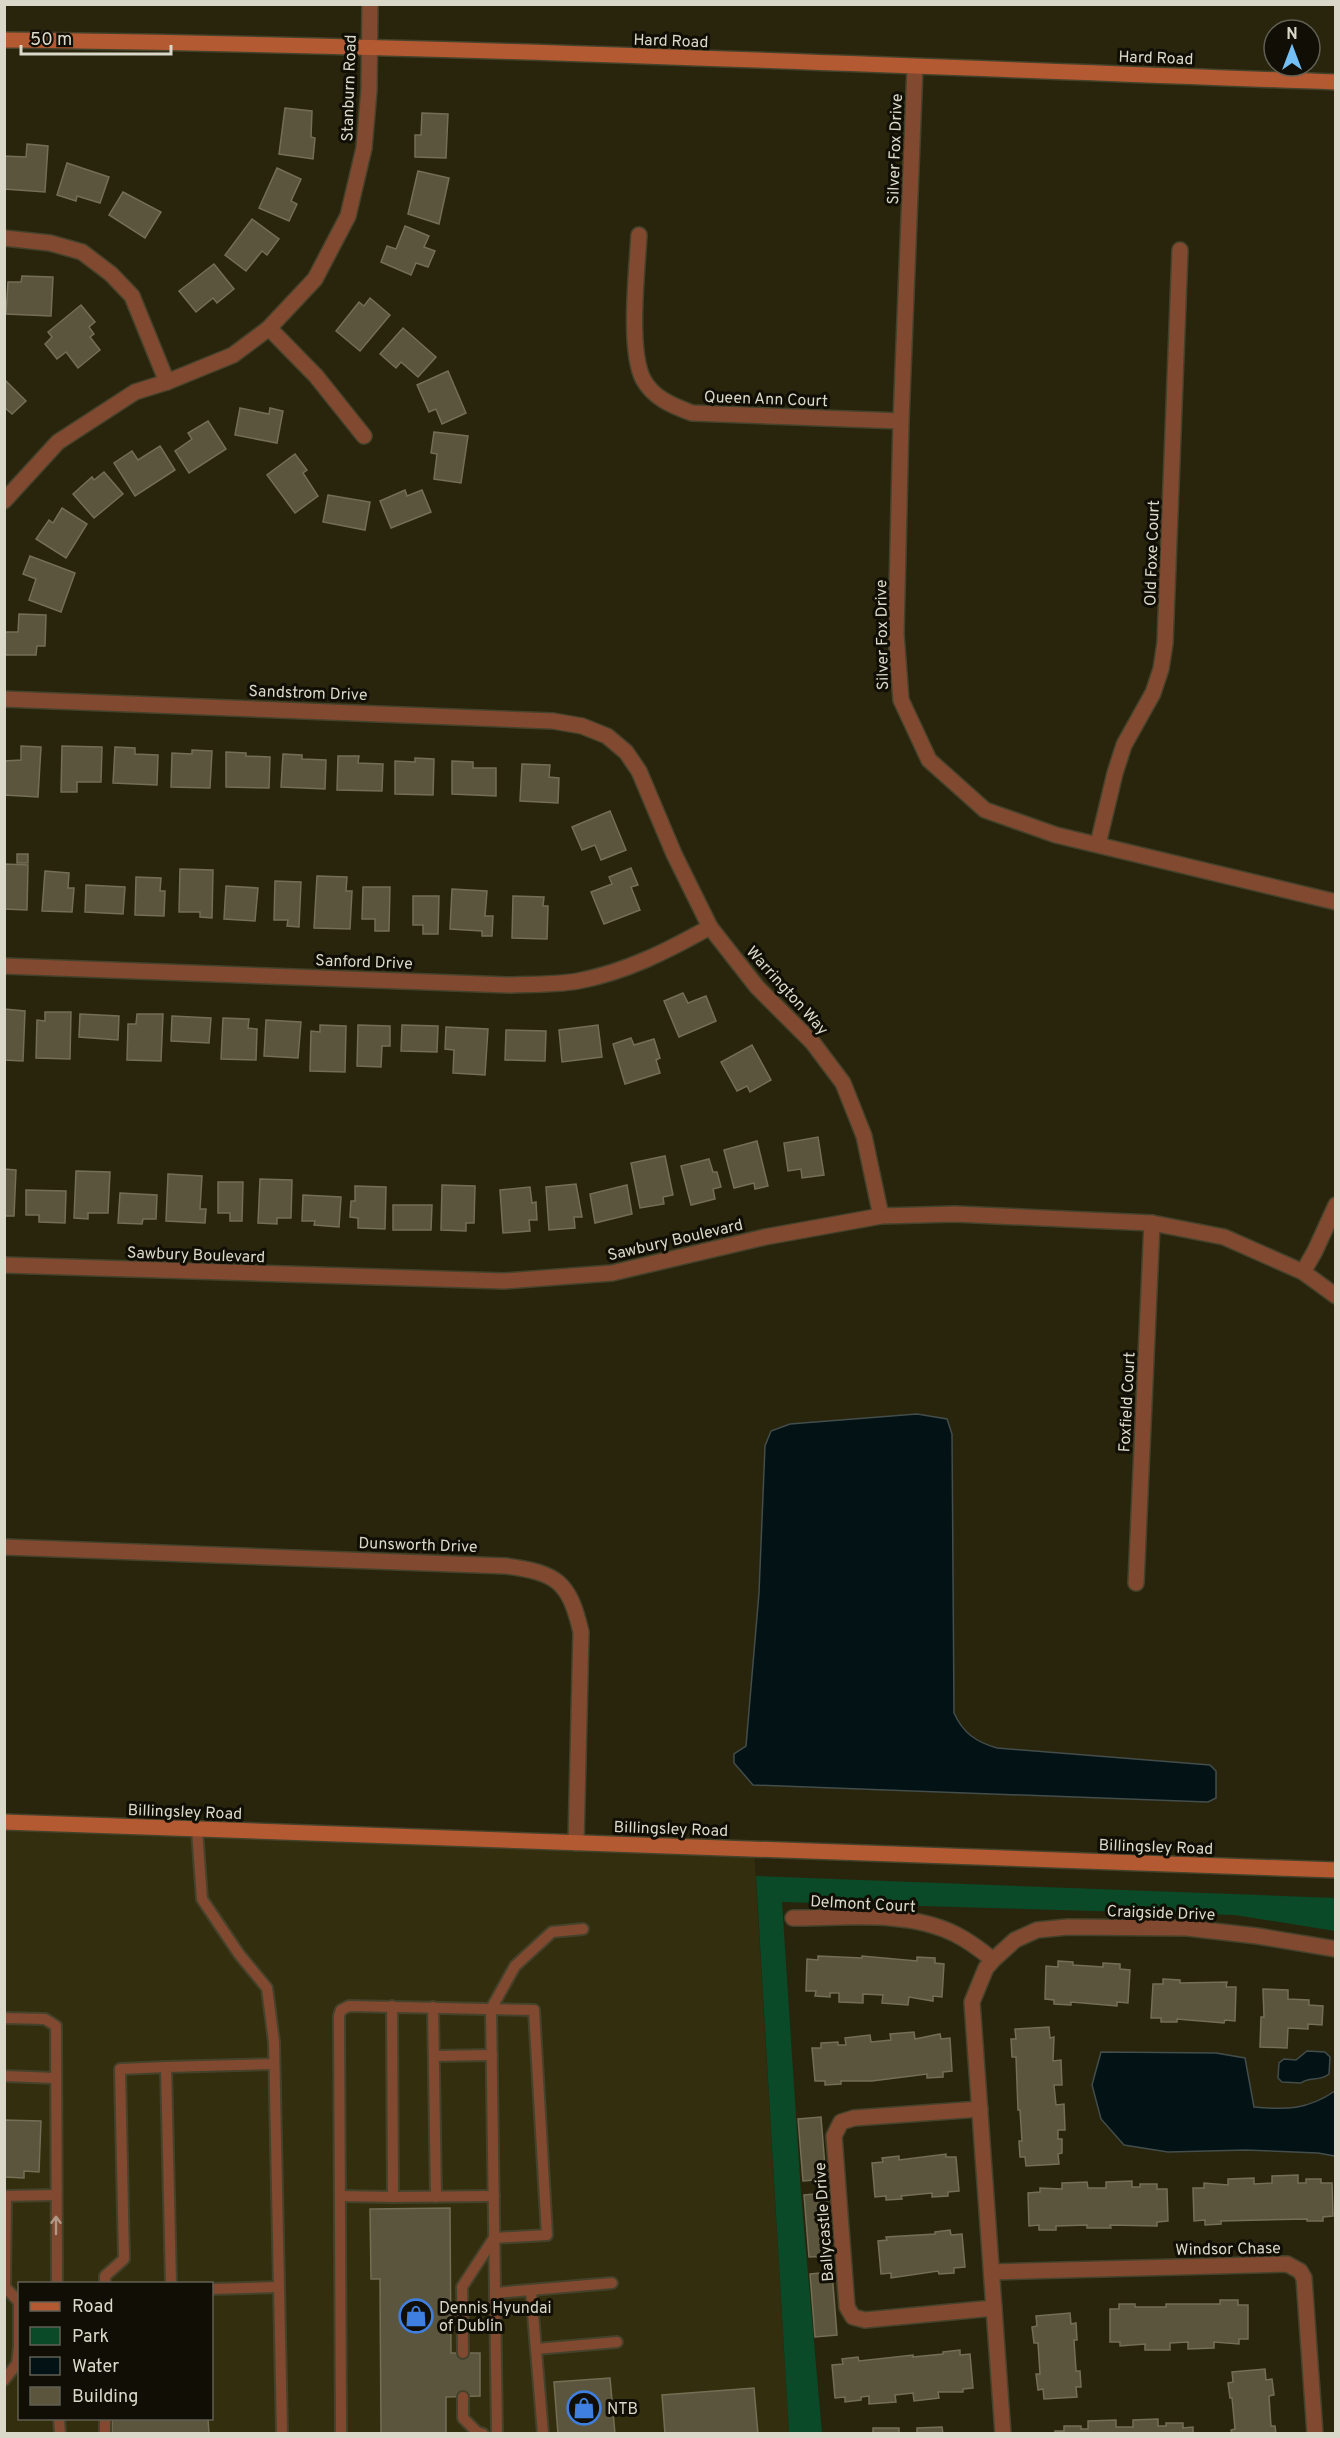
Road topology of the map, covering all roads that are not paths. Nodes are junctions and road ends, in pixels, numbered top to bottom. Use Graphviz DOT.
graph roads {
  1 [pos="369,4"];
  2 [pos="4,40"];
  3 [pos="368,47"];
  4 [pos="915,67"];
  5 [pos="1335,82"];
  6 [pos="639,235"];
  7 [pos="4,238"];
  8 [pos="1180,250"];
  9 [pos="268,328"];
  10 [pos="167,382"];
  11 [pos="901,421"];
  12 [pos="364,436"];
  13 [pos="4,501"];
  14 [pos="4,699"];
  15 [pos="607,736"];
  16 [pos="1098,844"];
  17 [pos="1335,902"];
  18 [pos="711,927"];
  19 [pos="4,966"];
  20 [pos="1335,1205"];
  21 [pos="881,1216"];
  22 [pos="1152,1223"];
  23 [pos="4,1265"];
  24 [pos="1303,1272"];
  25 [pos="1335,1296"];
  26 [pos="4,1547"];
  27 [pos="1136,1583"];
  28 [pos="4,1822"];
  29 [pos="197,1830"];
  30 [pos="576,1843"];
  31 [pos="1335,1870"];
  32 [pos="793,1917"];
  33 [pos="583,1929"];
  34 [pos="1335,1949"];
  35 [pos="993,1960"];
  36 [pos="392,2006"];
  37 [pos="433,2007"];
  38 [pos="491,2009"];
  39 [pos="4,2018"];
  40 [pos="492,2055"];
  41 [pos="434,2056"];
  42 [pos="274,2064"];
  43 [pos="166,2067"];
  44 [pos="4,2076"];
  45 [pos="56,2078"];
  46 [pos="980,2109"];
  47 [pos="56,2195"];
  48 [pos="5,2196"];
  49 [pos="340,2196"];
  50 [pos="494,2196"];
  51 [pos="393,2197"];
  52 [pos="436,2197"];
  53 [pos="494,2238"];
  54 [pos="992,2272"];
  55 [pos="57,2282"];
  56 [pos="105,2282"];
  57 [pos="171,2282"];
  58 [pos="612,2283"];
  59 [pos="279,2287"];
  60 [pos="213,2289"];
  61 [pos="531,2290"];
  62 [pos="495,2293"];
  63 [pos="18,2300"];
  64 [pos="994,2308"];
  65 [pos="617,2342"];
  66 [pos="536,2349"];
  67 [pos="463,2353"];
  68 [pos="18,2358"];
  69 [pos="4,2380"];
  70 [pos="463,2397"];
  71 [pos="282,2433"];
  72 [pos="341,2433"];
  73 [pos="483,2433"];
  74 [pos="497,2433"];
  75 [pos="543,2433"];
  76 [pos="1003,2433"];
  77 [pos="1315,2433"];
  1 -- 3 [label="street, Stanburn Road"];
  2 -- 3 [label="main road, Hard Road"];
  3 -- 4 [label="main road, Hard Road"];
  3 -- 9 [label="street, Stanburn Road"];
  4 -- 5 [label="main road, Hard Road"];
  4 -- 11 [label="street, Silver Fox Drive"];
  6 -- 11 [label="street, Queen Ann Court"];
  7 -- 10 [label="street"];
  8 -- 16 [label="street, Old Foxe Court"];
  9 -- 10 [label="street, Stanburn Road"];
  9 -- 12 [label="street"];
  10 -- 13 [label="street, Stanburn Road"];
  11 -- 16 [label="street, Silver Fox Drive"];
  14 -- 15 [label="street, Sandstrom Drive"];
  15 -- 18 [label="street, Warrington Way"];
  16 -- 17 [label="street, Silver Fox Drive"];
  18 -- 19 [label="street, Sanford Drive"];
  18 -- 21 [label="street, Warrington Way"];
  20 -- 24 [label="street"];
  21 -- 22 [label="street, Sawbury Boulevard"];
  21 -- 23 [label="street, Sawbury Boulevard"];
  22 -- 24 [label="street, Sawbury Boulevard"];
  22 -- 27 [label="street, Foxfield Court"];
  24 -- 25 [label="street, Sawbury Boulevard"];
  26 -- 30 [label="street, Dunsworth Drive"];
  28 -- 29 [label="main road, Billingsley Road"];
  29 -- 30 [label="main road, Billingsley Road"];
  29 -- 42 [label="lane"];
  30 -- 31 [label="main road, Billingsley Road"];
  32 -- 35 [label="street, Delmont Court"];
  33 -- 38 [label="lane"];
  34 -- 35 [label="street, Craigside Drive"];
  35 -- 46 [label="street"];
  36 -- 37 [label="lane"];
  36 -- 49 [label="lane"];
  36 -- 51 [label="lane"];
  37 -- 38 [label="lane"];
  37 -- 41 [label="lane"];
  38 -- 40 [label="lane"];
  38 -- 53 [label="lane"];
  39 -- 45 [label="lane"];
  40 -- 41 [label="lane"];
  40 -- 50 [label="lane"];
  41 -- 52 [label="lane"];
  42 -- 43 [label="lane"];
  42 -- 59 [label="lane"];
  43 -- 56 [label="lane"];
  43 -- 57 [label="lane"];
  44 -- 45 [label="lane"];
  45 -- 47 [label="lane"];
  46 -- 54 [label="street"];
  46 -- 64 [label="street, Ballycastle Drive"];
  47 -- 48 [label="lane"];
  55 -- 47 [label="lane, one-way"];
  48 -- 63 [label="lane"];
  49 -- 51 [label="lane"];
  49 -- 72 [label="lane"];
  50 -- 52 [label="lane"];
  50 -- 53 [label="lane"];
  51 -- 52 [label="lane"];
  53 -- 62 [label="lane"];
  53 -- 67 [label="lane"];
  54 -- 64 [label="street"];
  54 -- 77 [label="street, Windsor Chase"];
  58 -- 61 [label="lane"];
  59 -- 60 [label="lane"];
  59 -- 71 [label="lane"];
  61 -- 62 [label="lane"];
  61 -- 66 [label="lane"];
  62 -- 74 [label="lane"];
  64 -- 76 [label="street"];
  65 -- 66 [label="lane"];
  66 -- 75 [label="lane"];
  68 -- 69 [label="lane"];
  70 -- 73 [label="lane"];
}
